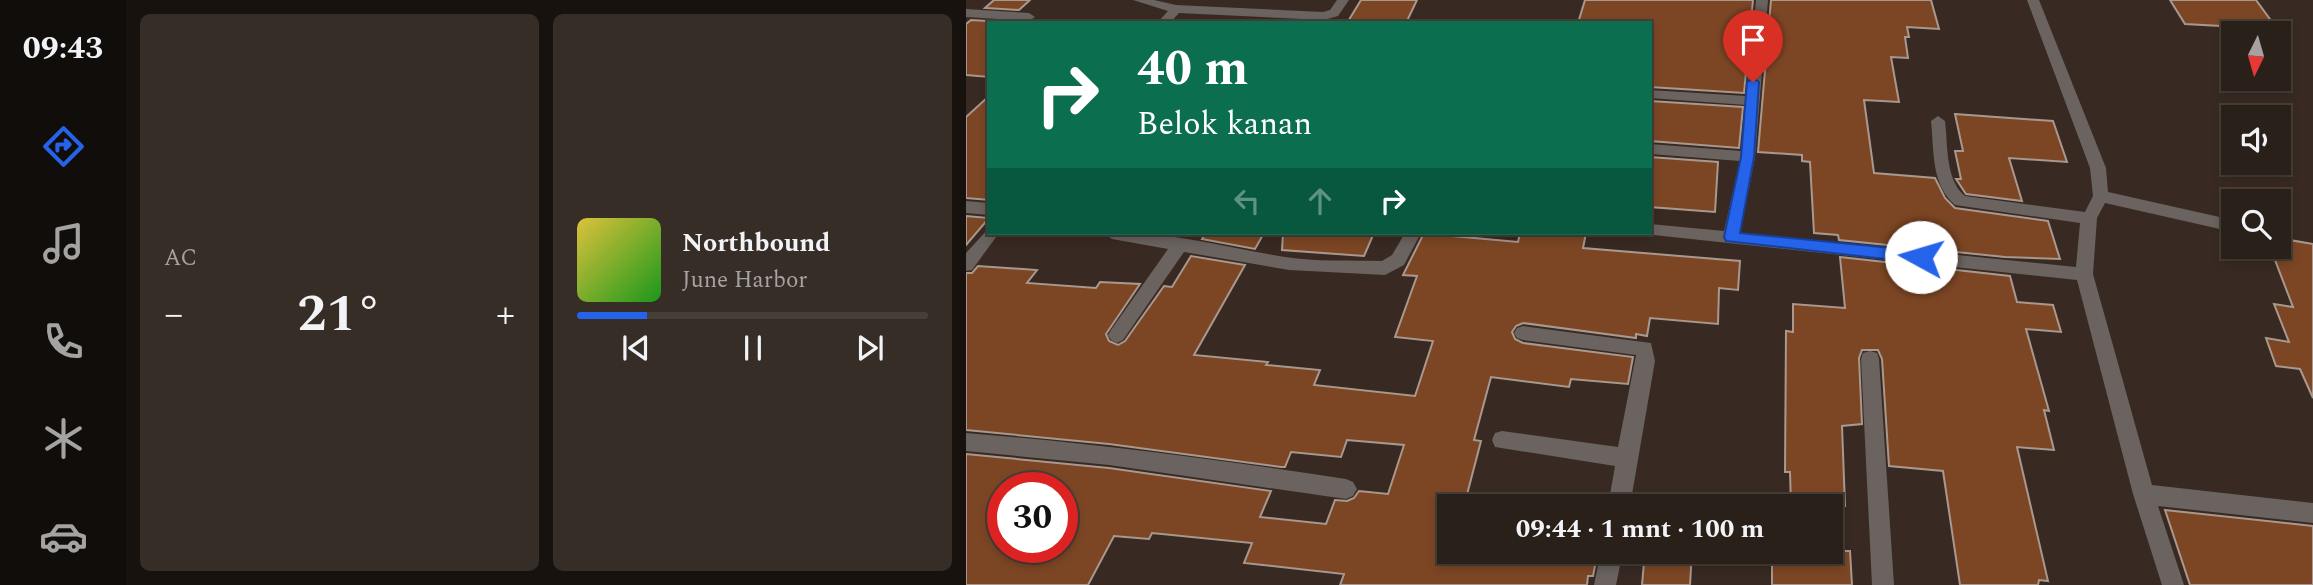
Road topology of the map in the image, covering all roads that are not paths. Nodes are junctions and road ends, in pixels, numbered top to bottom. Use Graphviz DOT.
graph roads {
  1 [pos="1139,0"];
  2 [pos="1343,0"];
  3 [pos="1762,0"];
  4 [pos="2033,0"];
  5 [pos="1176,9"];
  6 [pos="966,13"];
  7 [pos="1029,18"];
  8 [pos="1165,21"];
  9 [pos="1652,94"];
  10 [pos="1751,101"];
  11 [pos="1938,121"];
  12 [pos="1652,149"];
  13 [pos="1748,157"];
  14 [pos="2101,195"];
  15 [pos="966,207"];
  16 [pos="987,209"];
  17 [pos="2089,218"];
  18 [pos="2221,223"];
  19 [pos="1652,230"];
  20 [pos="989,235"];
  21 [pos="1126,235"];
  22 [pos="1412,235"];
  23 [pos="1731,237"];
  24 [pos="1181,243"];
  25 [pos="966,265"];
  26 [pos="2084,274"];
  27 [pos="1523,333"];
  28 [pos="1117,335"];
  29 [pos="1870,359"];
  30 [pos="1502,440"];
  31 [pos="966,442"];
  32 [pos="1626,458"];
  33 [pos="1346,489"];
  34 [pos="1621,494"];
  35 [pos="2144,494"];
  36 [pos="2313,513"];
  37 [pos="1609,564"];
  38 [pos="1605,585"];
  39 [pos="1884,585"];
  40 [pos="2173,585"];
  1 -- 5 [label="street"];
  2 -- 5 [label="street"];
  3 -- 10 [label="street"];
  4 -- 14 [label="street"];
  5 -- 8 [label="street"];
  6 -- 7 [label="street"];
  9 -- 10 [label="street"];
  10 -- 13 [label="street"];
  11 -- 17 [label="street"];
  12 -- 13 [label="street"];
  13 -- 23 [label="street"];
  14 -- 17 [label="street"];
  14 -- 18 [label="street"];
  15 -- 16 [label="street"];
  17 -- 26 [label="street"];
  19 -- 23 [label="street"];
  20 -- 25 [label="street"];
  21 -- 24 [label="street"];
  22 -- 24 [label="street"];
  23 -- 26 [label="street"];
  24 -- 28 [label="street"];
  26 -- 35 [label="street"];
  27 -- 32 [label="street"];
  29 -- 39 [label="street"];
  30 -- 32 [label="street"];
  31 -- 33 [label="street"];
  32 -- 34 [label="street"];
  35 -- 36 [label="street"];
  35 -- 40 [label="street"];
  37 -- 38 [label="street"];
}
